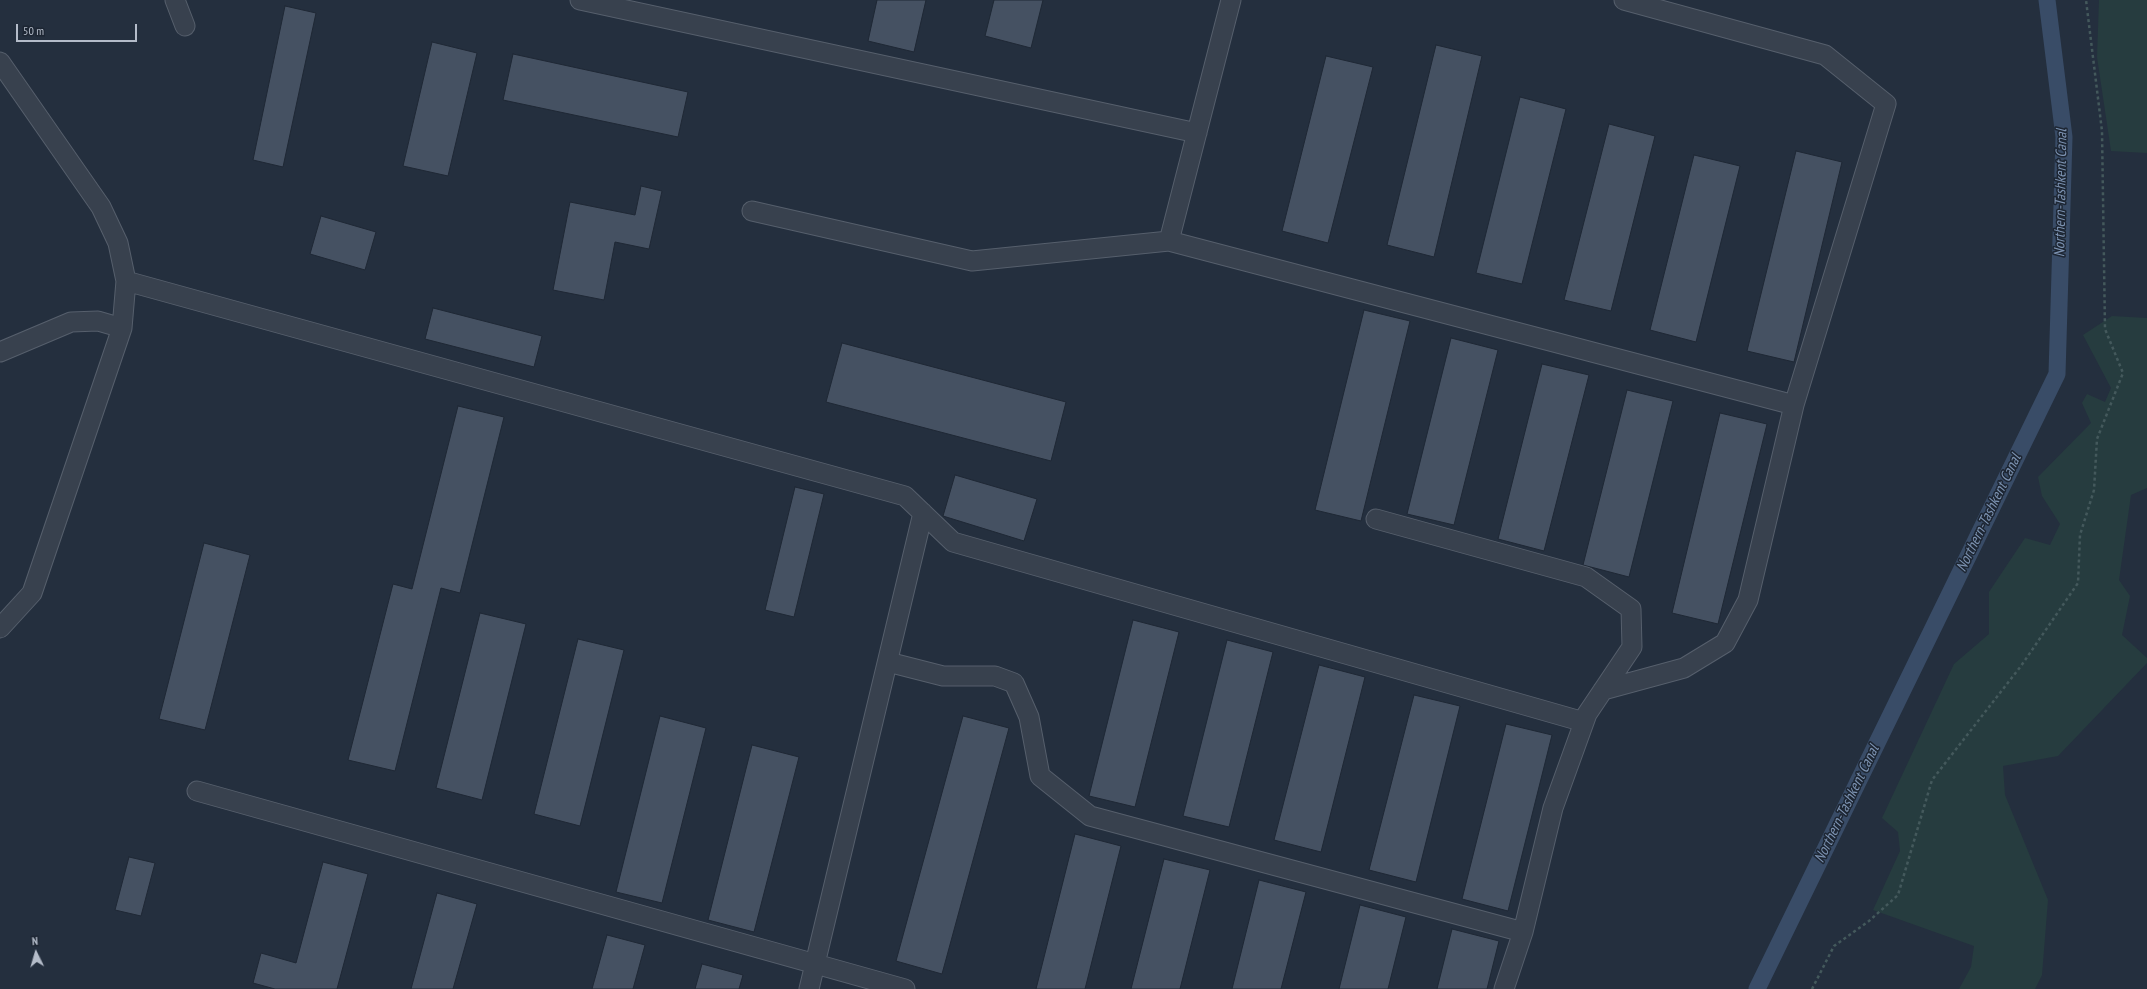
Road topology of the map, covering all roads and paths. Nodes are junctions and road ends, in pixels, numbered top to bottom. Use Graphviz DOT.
graph roads {
  1 [pos="175,0"];
  2 [pos="580,0"];
  3 [pos="1231,0"];
  4 [pos="1624,0"];
  5 [pos="2086,0"];
  6 [pos="185,26"];
  7 [pos="0,62"];
  8 [pos="1196,133"];
  9 [pos="752,211"];
  10 [pos="1169,242"];
  11 [pos="126,280"];
  12 [pos="122,328"];
  13 [pos="0,352"];
  14 [pos="1794,405"];
  15 [pos="923,513"];
  16 [pos="1376,519"];
  17 [pos="0,628"];
  18 [pos="888,662"];
  19 [pos="1603,690"];
  20 [pos="1584,722"];
  21 [pos="197,791"];
  22 [pos="1523,932"];
  23 [pos="816,964"];
  24 [pos="809,989"];
  25 [pos="905,989"];
  26 [pos="1504,989"];
  27 [pos="1812,989"];
  1 -- 6 [label="street"];
  2 -- 8 [label="street"];
  3 -- 8 [label="street"];
  4 -- 14 [label="street"];
  5 -- 27 [label="path"];
  7 -- 11 [label="street"];
  8 -- 10 [label="street"];
  9 -- 10 [label="street"];
  10 -- 14 [label="street"];
  11 -- 12 [label="street"];
  11 -- 15 [label="street"];
  12 -- 13 [label="street"];
  12 -- 17 [label="street"];
  14 -- 19 [label="street"];
  15 -- 18 [label="street"];
  15 -- 20 [label="street"];
  16 -- 19 [label="street"];
  18 -- 22 [label="street"];
  18 -- 23 [label="street"];
  19 -- 20 [label="street"];
  20 -- 22 [label="street"];
  21 -- 23 [label="street"];
  22 -- 26 [label="street"];
  23 -- 24 [label="street"];
  23 -- 25 [label="street"];
}
